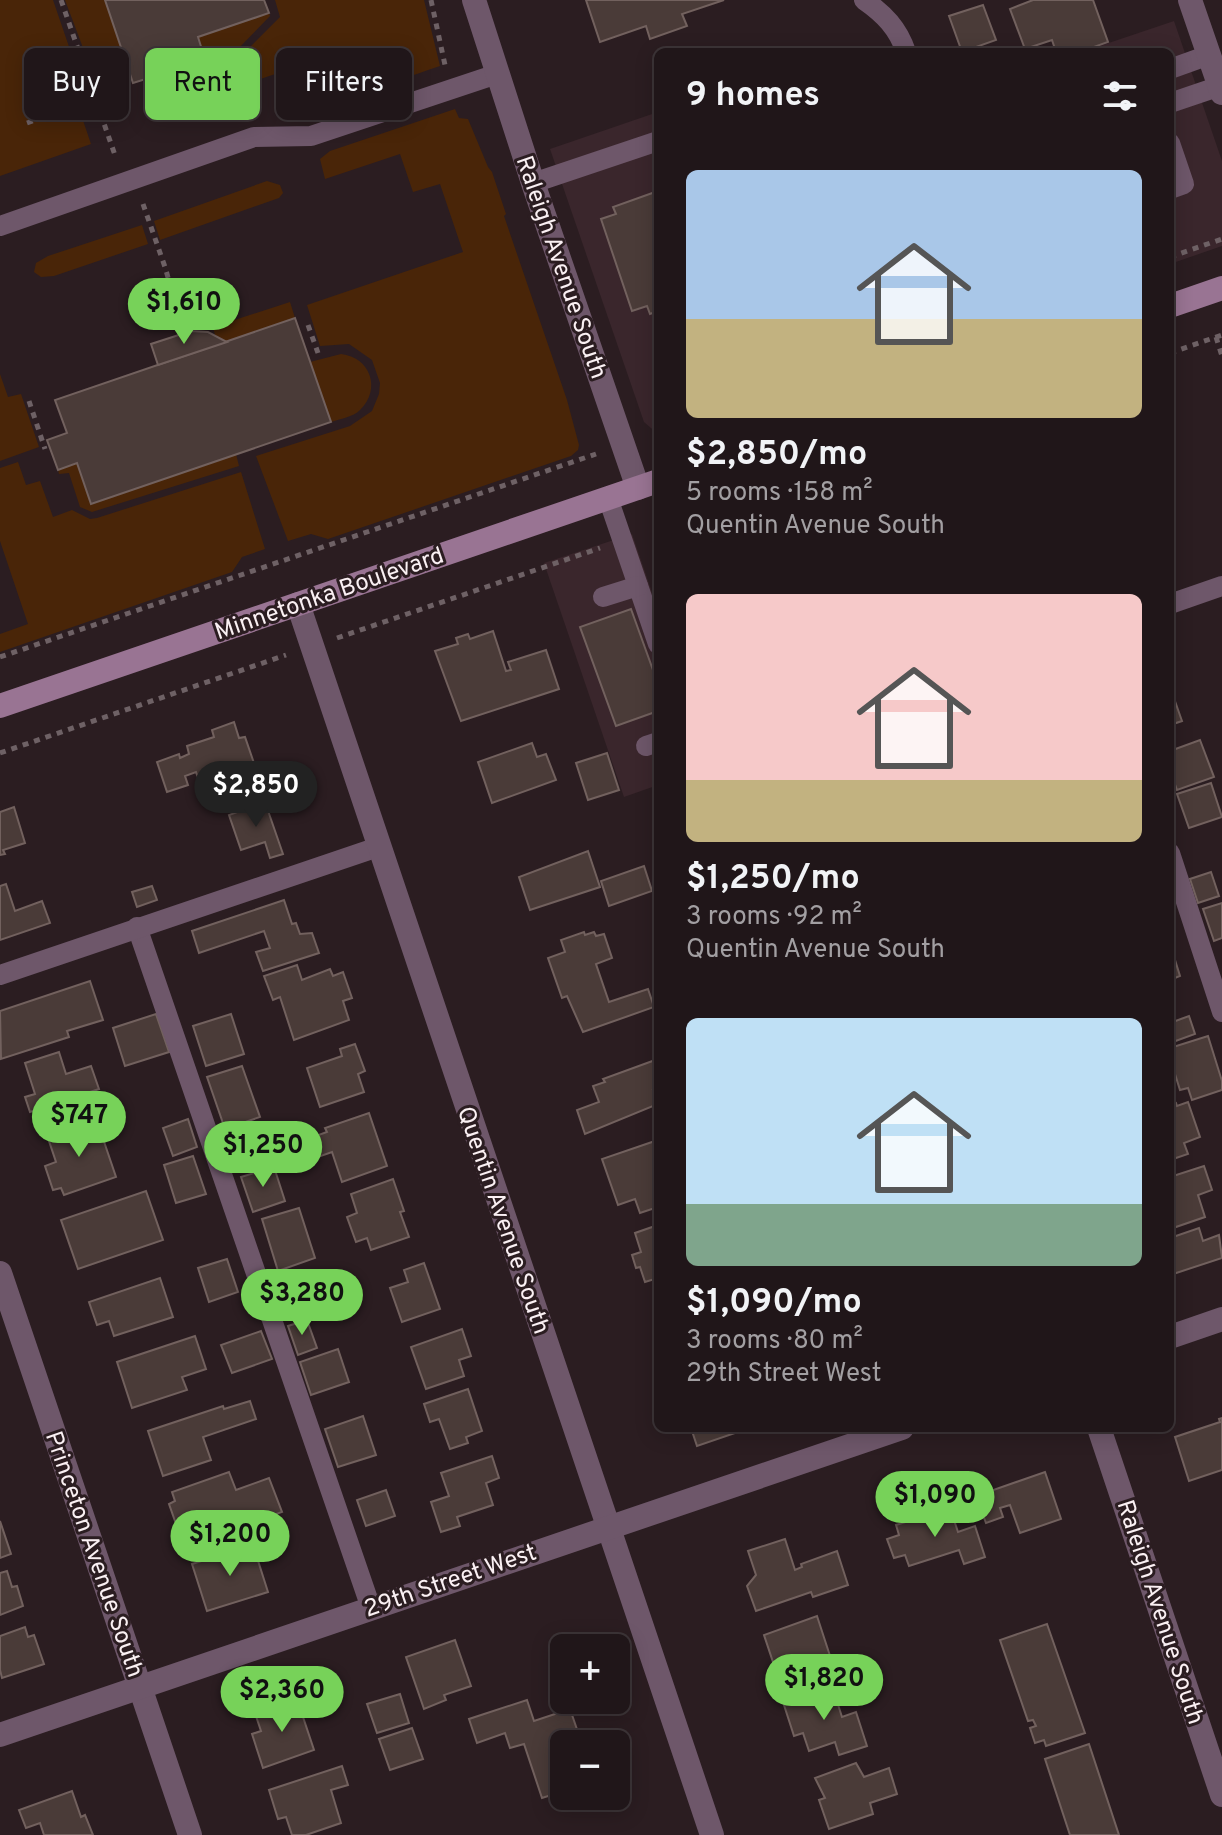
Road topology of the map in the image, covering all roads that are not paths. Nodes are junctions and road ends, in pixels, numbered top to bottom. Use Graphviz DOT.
graph roads {
  1 [pos="474,0"];
  2 [pos="864,0"];
  3 [pos="1190,0"];
  4 [pos="905,48"];
  5 [pos="1209,55"];
  6 [pos="1174,68"];
  7 [pos="497,74"];
  8 [pos="1221,90"];
  9 [pos="1174,102"];
  10 [pos="654,142"];
  11 [pos="1174,155"];
  12 [pos="533,183"];
  13 [pos="1174,188"];
  14 [pos="0,226"];
  15 [pos="1222,288"];
  16 [pos="1174,305"];
  17 [pos="648,484"];
  18 [pos="608,498"];
  19 [pos="638,586"];
  20 [pos="1222,586"];
  21 [pos="603,597"];
  22 [pos="1174,603"];
  23 [pos="298,604"];
  24 [pos="654,632"];
  25 [pos="0,706"];
  26 [pos="378,847"];
  27 [pos="1174,865"];
  28 [pos="137,927"];
  29 [pos="0,975"];
  30 [pos="1222,1012"];
  31 [pos="0,1273"];
  32 [pos="1222,1319"];
  33 [pos="1174,1336"];
  34 [pos="890,1432"];
  35 [pos="1100,1432"];
  36 [pos="608,1527"];
  37 [pos="371,1608"];
  38 [pos="140,1688"];
  39 [pos="0,1735"];
  40 [pos="1222,1795"];
  41 [pos="190,1835"];
  42 [pos="712,1835"];
  1 -- 7 [label="street, Raleigh Avenue South"];
  2 -- 4 [label="lane"];
  3 -- 5 [label="street"];
  5 -- 6 [label="lane"];
  5 -- 8 [label="street"];
  7 -- 12 [label="street, Raleigh Avenue South"];
  7 -- 14 [label="lane"];
  8 -- 9 [label="lane"];
  10 -- 12 [label="lane"];
  11 -- 13 [label="lane"];
  12 -- 17 [label="street, Raleigh Avenue South"];
  15 -- 16 [label="main road"];
  17 -- 18 [label="main road, Minnetonka Boulevard"];
  18 -- 19 [label="lane"];
  18 -- 23 [label="main road, Minnetonka Boulevard"];
  19 -- 21 [label="lane"];
  19 -- 24 [label="lane"];
  20 -- 22 [label="lane"];
  23 -- 25 [label="main road, Minnetonka Boulevard"];
  23 -- 26 [label="street, Quentin Avenue South"];
  26 -- 28 [label="lane"];
  26 -- 36 [label="street, Quentin Avenue South"];
  27 -- 30 [label="lane"];
  28 -- 29 [label="lane"];
  28 -- 37 [label="lane"];
  31 -- 38 [label="street, Princeton Avenue South"];
  32 -- 33 [label="street"];
  34 -- 36 [label="street, 29th Street West"];
  35 -- 40 [label="street, Raleigh Avenue South"];
  36 -- 37 [label="street, 29th Street West"];
  36 -- 42 [label="street, Quentin Avenue South"];
  37 -- 38 [label="street, 29th Street West"];
  38 -- 39 [label="street, 29th Street West"];
  38 -- 41 [label="street, Princeton Avenue South"];
}
